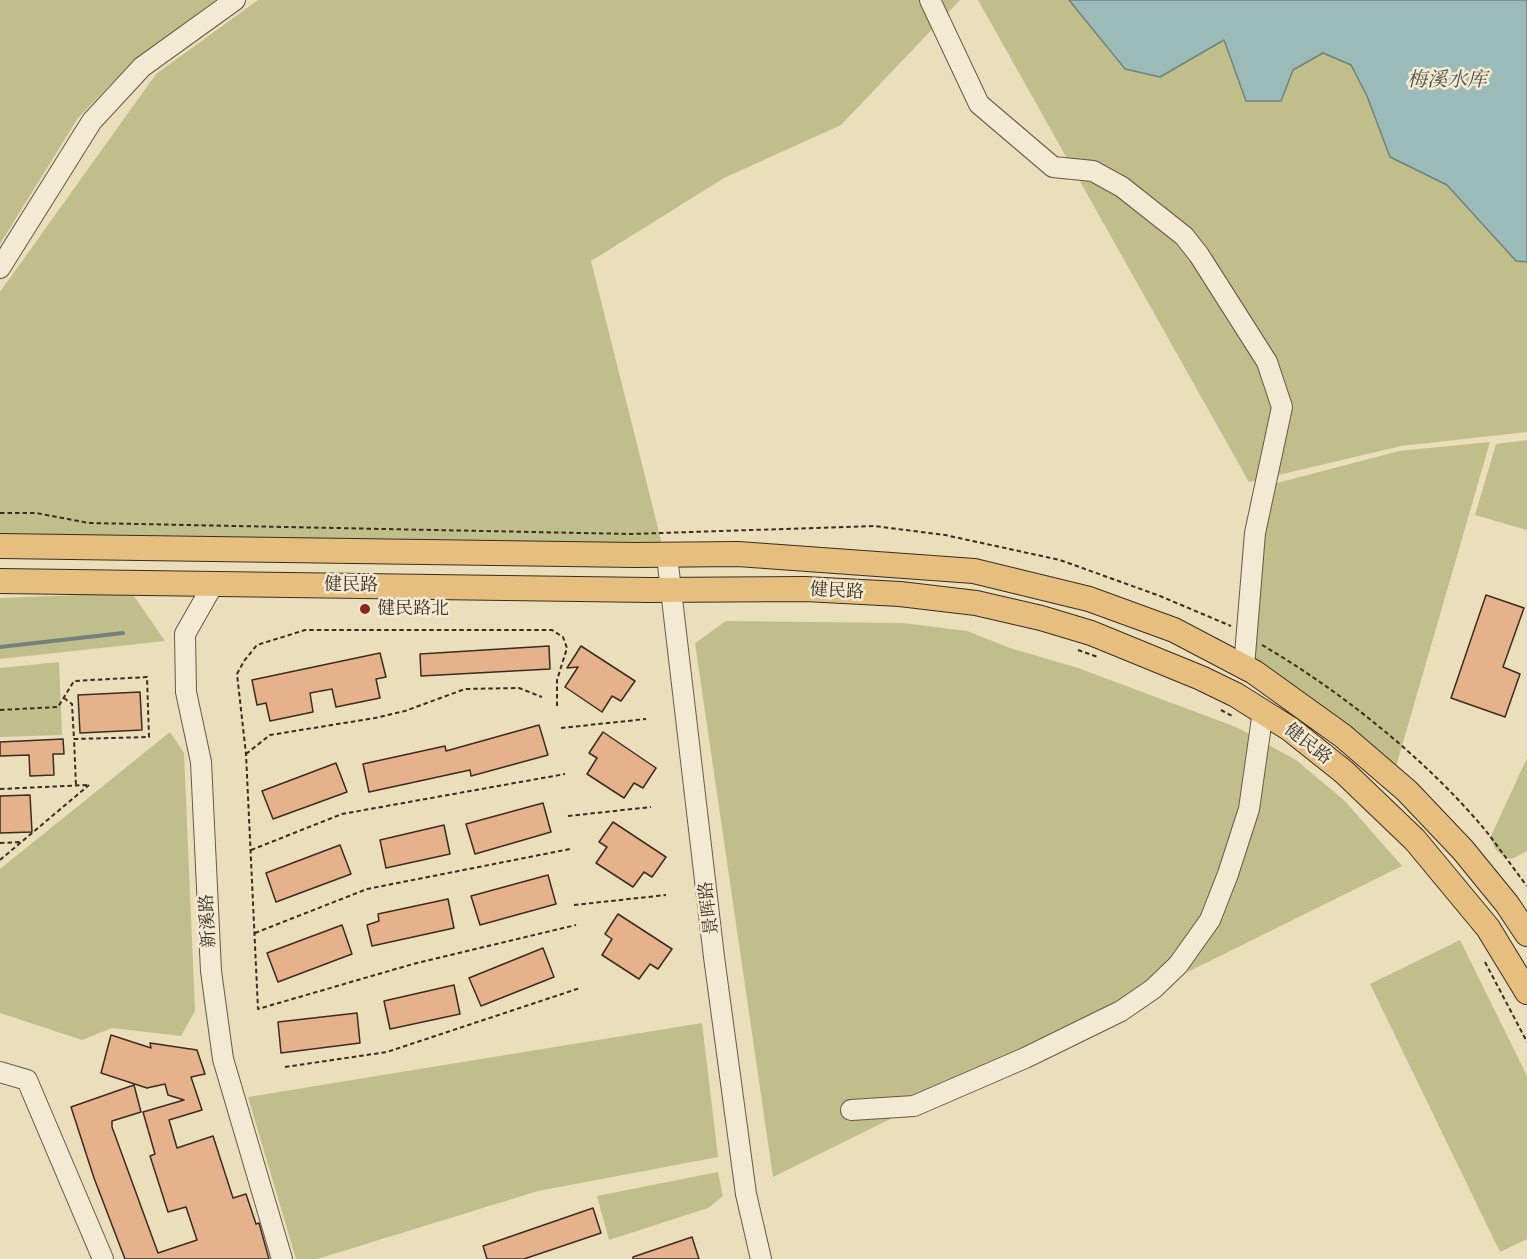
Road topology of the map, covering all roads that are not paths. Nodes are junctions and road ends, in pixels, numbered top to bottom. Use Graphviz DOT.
graph roads {
  1 [pos="235,0"];
  2 [pos="930,0"];
  3 [pos="0,268"];
  4 [pos="0,546"];
  5 [pos="667,556"];
  6 [pos="0,581"];
  7 [pos="214,583"];
  8 [pos="671,590"];
  9 [pos="1244,666"];
  10 [pos="1261,721"];
  11 [pos="1527,934"];
  12 [pos="1527,992"];
  13 [pos="0,1072"];
  14 [pos="852,1110"];
  15 [pos="103,1259"];
  16 [pos="282,1259"];
  17 [pos="761,1259"];
  1 -- 3 [label="street"];
  2 -- 9 [label="street"];
  4 -- 5 [label="main road, 健民路"];
  5 -- 8 [label="street, 景晖路"];
  5 -- 9 [label="main road, 健民路"];
  6 -- 7 [label="main road, 健民路"];
  7 -- 8 [label="main road, 健民路"];
  7 -- 16 [label="street, 新溪路"];
  8 -- 10 [label="main road, 健民路"];
  8 -- 17 [label="street, 景晖路"];
  9 -- 11 [label="main road, 健民路"];
  10 -- 12 [label="main road, 健民路"];
  10 -- 14 [label="street"];
  13 -- 15 [label="street"];
}
